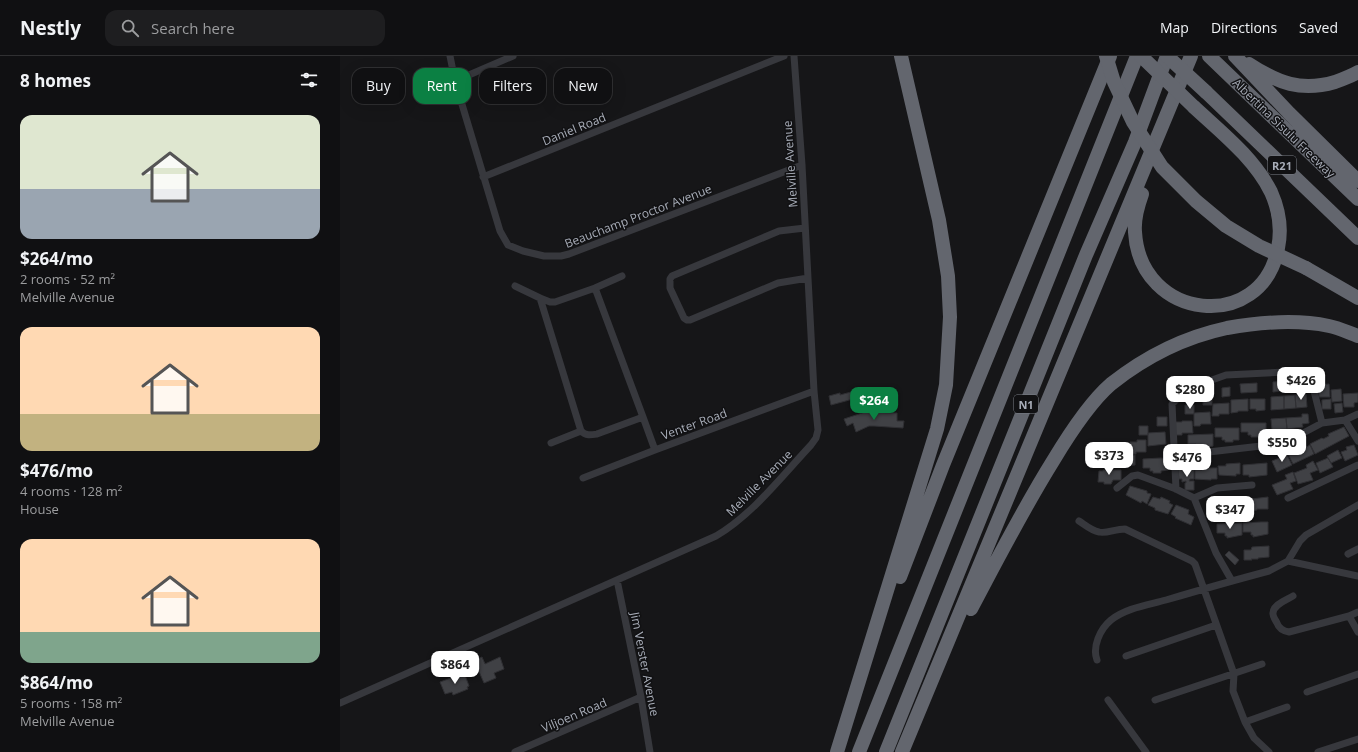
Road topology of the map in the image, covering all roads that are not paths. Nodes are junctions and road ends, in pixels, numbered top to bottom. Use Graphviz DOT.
graph roads {
  1 [pos="450,56"];
  2 [pos="513,56"];
  3 [pos="784,56"];
  4 [pos="794,56"];
  5 [pos="901,56"];
  6 [pos="1106,56"];
  7 [pos="1110,56"];
  8 [pos="1137,56"];
  9 [pos="1141,56"];
  10 [pos="1167,56"];
  11 [pos="1191,56"];
  12 [pos="1236,56"];
  13 [pos="1212,59"];
  14 [pos="452,68"];
  15 [pos="1358,72"];
  16 [pos="471,74"];
  17 [pos="1173,101"];
  18 [pos="462,104"];
  19 [pos="802,165"];
  20 [pos="483,177"];
  21 [pos="1358,181"];
  22 [pos="1358,199"];
  23 [pos="805,228"];
  24 [pos="1358,238"];
  25 [pos="622,276"];
  26 [pos="808,278"];
  27 [pos="516,286"];
  28 [pos="595,288"];
  29 [pos="540,298"];
  30 [pos="1358,298"];
  31 [pos="1358,336"];
  32 [pos="814,392"];
  33 [pos="1358,414"];
  34 [pos="643,417"];
  35 [pos="1345,420"];
  36 [pos="1322,423"];
  37 [pos="581,431"];
  38 [pos="1290,440"];
  39 [pos="1358,441"];
  40 [pos="551,443"];
  41 [pos="1261,446"];
  42 [pos="655,450"];
  43 [pos="1174,456"];
  44 [pos="1358,465"];
  45 [pos="583,478"];
  46 [pos="1252,485"];
  47 [pos="1117,488"];
  48 [pos="1176,489"];
  49 [pos="1194,498"];
  50 [pos="1288,498"];
  51 [pos="1358,505"];
  52 [pos="1079,522"];
  53 [pos="1358,549"];
  54 [pos="1348,554"];
  55 [pos="1288,561"];
  56 [pos="1358,576"];
  57 [pos="617,580"];
  58 [pos="1232,581"];
  59 [pos="1203,589"];
  60 [pos="1293,596"];
  61 [pos="1358,612"];
  62 [pos="1349,616"];
  63 [pos="1216,625"];
  64 [pos="1358,632"];
  65 [pos="1126,656"];
  66 [pos="1097,660"];
  67 [pos="1262,664"];
  68 [pos="1234,674"];
  69 [pos="1358,674"];
  70 [pos="933,679"];
  71 [pos="1307,692"];
  72 [pos="855,695"];
  73 [pos="641,698"];
  74 [pos="1108,700"];
  75 [pos="1155,700"];
  76 [pos="340,703"];
  77 [pos="1287,707"];
  78 [pos="1245,722"];
  79 [pos="1358,739"];
  80 [pos="515,752"];
  81 [pos="650,752"];
  82 [pos="837,752"];
  83 [pos="859,752"];
  84 [pos="886,752"];
  85 [pos="902,752"];
  86 [pos="1146,752"];
  87 [pos="1269,752"];
  88 [pos="1318,752"];
  1 -- 14 [label="street, Beauchamp Proctor Avenue"];
  2 -- 16 [label="street"];
  3 -- 20 [label="street, Daniel Road"];
  4 -- 19 [label="street, Melville Avenue"];
  5 -- 72 [label="highway"];
  6 -- 30 [label="highway, bridge"];
  7 -- 72 [label="highway"];
  8 -- 83 [label="highway, N1"];
  9 -- 17 [label="highway, bridge"];
  10 -- 24 [label="highway, R21, bridge"];
  10 -- 84 [label="highway, N1"];
  11 -- 17 [label="highway"];
  12 -- 15 [label="highway"];
  12 -- 21 [label="highway"];
  13 -- 22 [label="highway, Albertina Sisulu Freeway / R21"];
  17 -- 70 [label="highway"];
  18 -- 20 [label="street, Beauchamp Proctor Avenue"];
  19 -- 20 [label="street, Beauchamp Proctor Avenue"];
  19 -- 23 [label="street, Melville Avenue"];
  23 -- 26 [label="street, Melville Avenue"];
  23 -- 26 [label="street"];
  25 -- 28 [label="street"];
  26 -- 32 [label="street, Melville Avenue"];
  27 -- 29 [label="street"];
  28 -- 29 [label="street"];
  28 -- 34 [label="street"];
  29 -- 37 [label="street"];
  31 -- 70 [label="highway"];
  32 -- 42 [label="street, Venter Road"];
  32 -- 57 [label="street, Melville Avenue"];
  33 -- 35 [label="street"];
  34 -- 37 [label="street"];
  34 -- 42 [label="street"];
  35 -- 36 [label="street"];
  35 -- 39 [label="street"];
  36 -- 38 [label="street"];
  36 -- 43 [label="street"];
  37 -- 40 [label="street"];
  41 -- 43 [label="street"];
  42 -- 45 [label="street, Venter Road"];
  43 -- 48 [label="street"];
  44 -- 50 [label="street"];
  46 -- 49 [label="street"];
  47 -- 48 [label="street"];
  48 -- 49 [label="street"];
  49 -- 58 [label="street"];
  51 -- 55 [label="street"];
  52 -- 59 [label="street"];
  53 -- 54 [label="street"];
  55 -- 56 [label="street"];
  55 -- 58 [label="street"];
  57 -- 73 [label="street, Jim Verster Avenue"];
  57 -- 76 [label="street, Melville Avenue"];
  58 -- 59 [label="street"];
  59 -- 63 [label="street"];
  59 -- 66 [label="street"];
  60 -- 62 [label="street"];
  61 -- 62 [label="street"];
  62 -- 64 [label="street"];
  63 -- 65 [label="street"];
  63 -- 68 [label="street"];
  67 -- 68 [label="street"];
  68 -- 75 [label="street"];
  68 -- 78 [label="street"];
  69 -- 71 [label="street"];
  70 -- 85 [label="highway"];
  72 -- 82 [label="highway"];
  73 -- 80 [label="street, Viljoen Road"];
  73 -- 81 [label="street, Jim Verster Avenue"];
  74 -- 86 [label="street"];
  77 -- 78 [label="street"];
  78 -- 87 [label="street"];
  79 -- 88 [label="street"];
}
